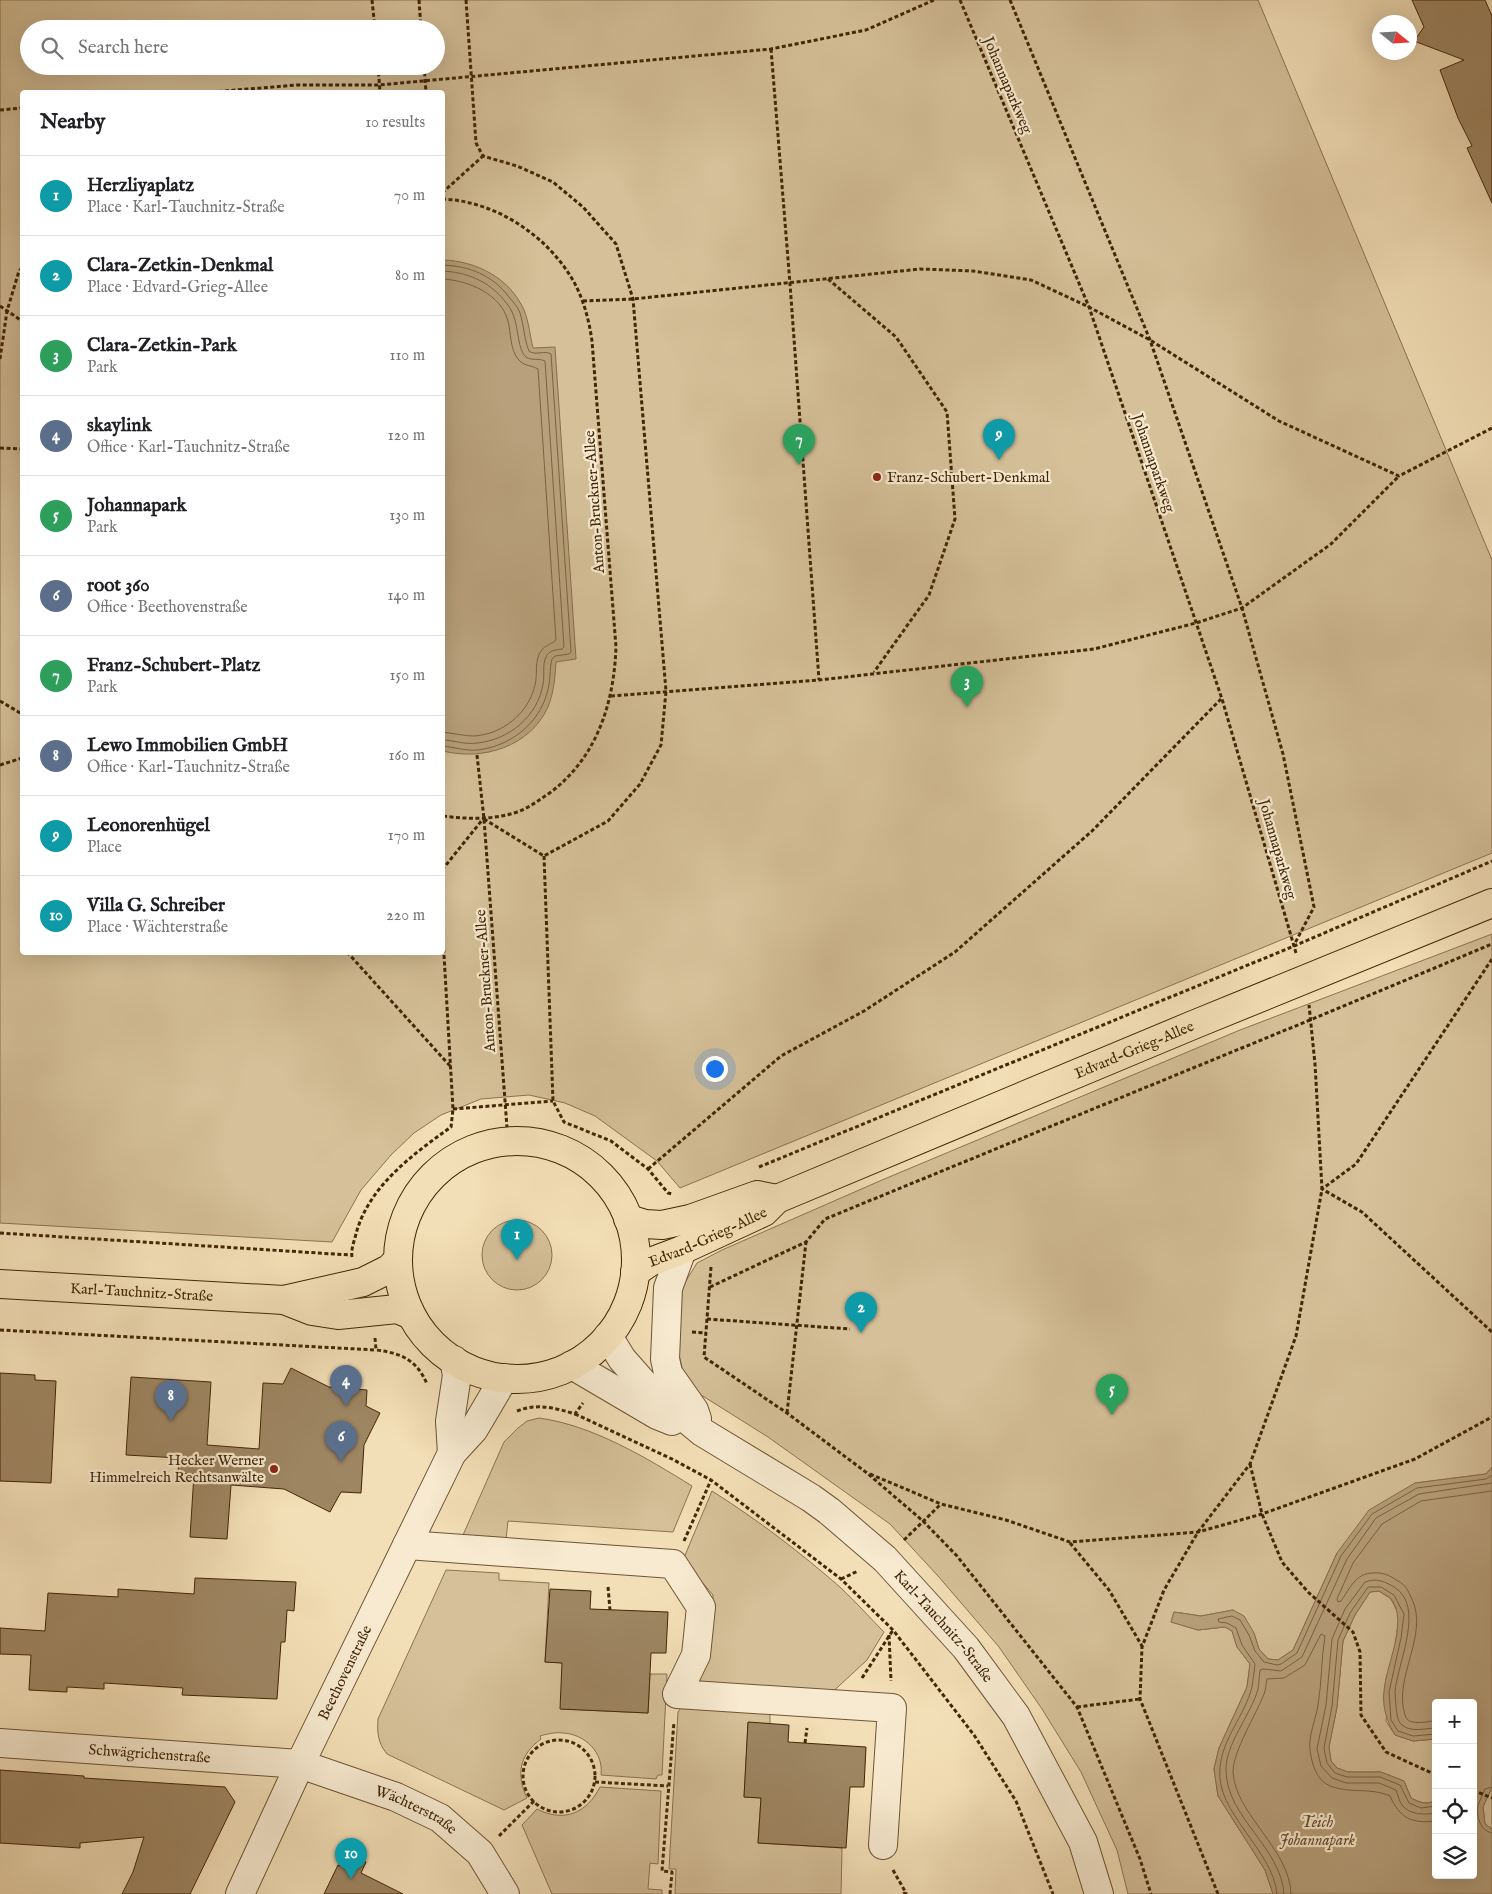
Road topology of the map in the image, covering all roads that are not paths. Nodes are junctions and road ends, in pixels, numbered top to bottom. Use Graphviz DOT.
graph roads {
  1 [pos="1492,903"];
  2 [pos="777,1199"];
  3 [pos="628,1218"];
  4 [pos="682,1250"];
  5 [pos="398,1260"];
  6 [pos="635,1272"];
  7 [pos="0,1284"];
  8 [pos="284,1300"];
  9 [pos="411,1315"];
  10 [pos="608,1336"];
  11 [pos="454,1360"];
  12 [pos="572,1365"];
  13 [pos="504,1378"];
  14 [pos="702,1432"];
  15 [pos="452,1453"];
  16 [pos="407,1545"];
  17 [pos="0,1743"];
  18 [pos="300,1764"];
  19 [pos="883,1845"];
  20 [pos="240,1894"];
  21 [pos="505,1894"];
  22 [pos="1099,1894"];
  1 -- 2 [label="main road, Edvard-Grieg-Allee"];
  2 -- 3 [label="main road, Edvard-Grieg-Allee"];
  2 -- 4 [label="main road, Edvard-Grieg-Allee"];
  3 -- 5 [label="main road"];
  3 -- 6 [label="main road"];
  4 -- 6 [label="main road, Edvard-Grieg-Allee"];
  4 -- 14 [label="street"];
  5 -- 8 [label="main road, Karl-Tauchnitz-Straße"];
  5 -- 9 [label="main road"];
  6 -- 10 [label="main road"];
  7 -- 8 [label="main road, Karl-Tauchnitz-Straße"];
  8 -- 9 [label="main road, Karl-Tauchnitz-Straße"];
  9 -- 11 [label="main road"];
  10 -- 12 [label="main road"];
  10 -- 14 [label="street, Karl-Tauchnitz-Straße"];
  11 -- 13 [label="main road"];
  11 -- 15 [label="street, Beethovenstraße"];
  12 -- 13 [label="main road"];
  12 -- 14 [label="street, Karl-Tauchnitz-Straße"];
  13 -- 15 [label="street, Beethovenstraße"];
  14 -- 22 [label="street, Karl-Tauchnitz-Straße"];
  15 -- 16 [label="street, Beethovenstraße"];
  16 -- 18 [label="street, Beethovenstraße"];
  16 -- 19 [label="street"];
  17 -- 18 [label="street, Schwägrichenstraße"];
  18 -- 20 [label="street, Beethovenstraße"];
  18 -- 21 [label="street, Wächterstraße"];
}
